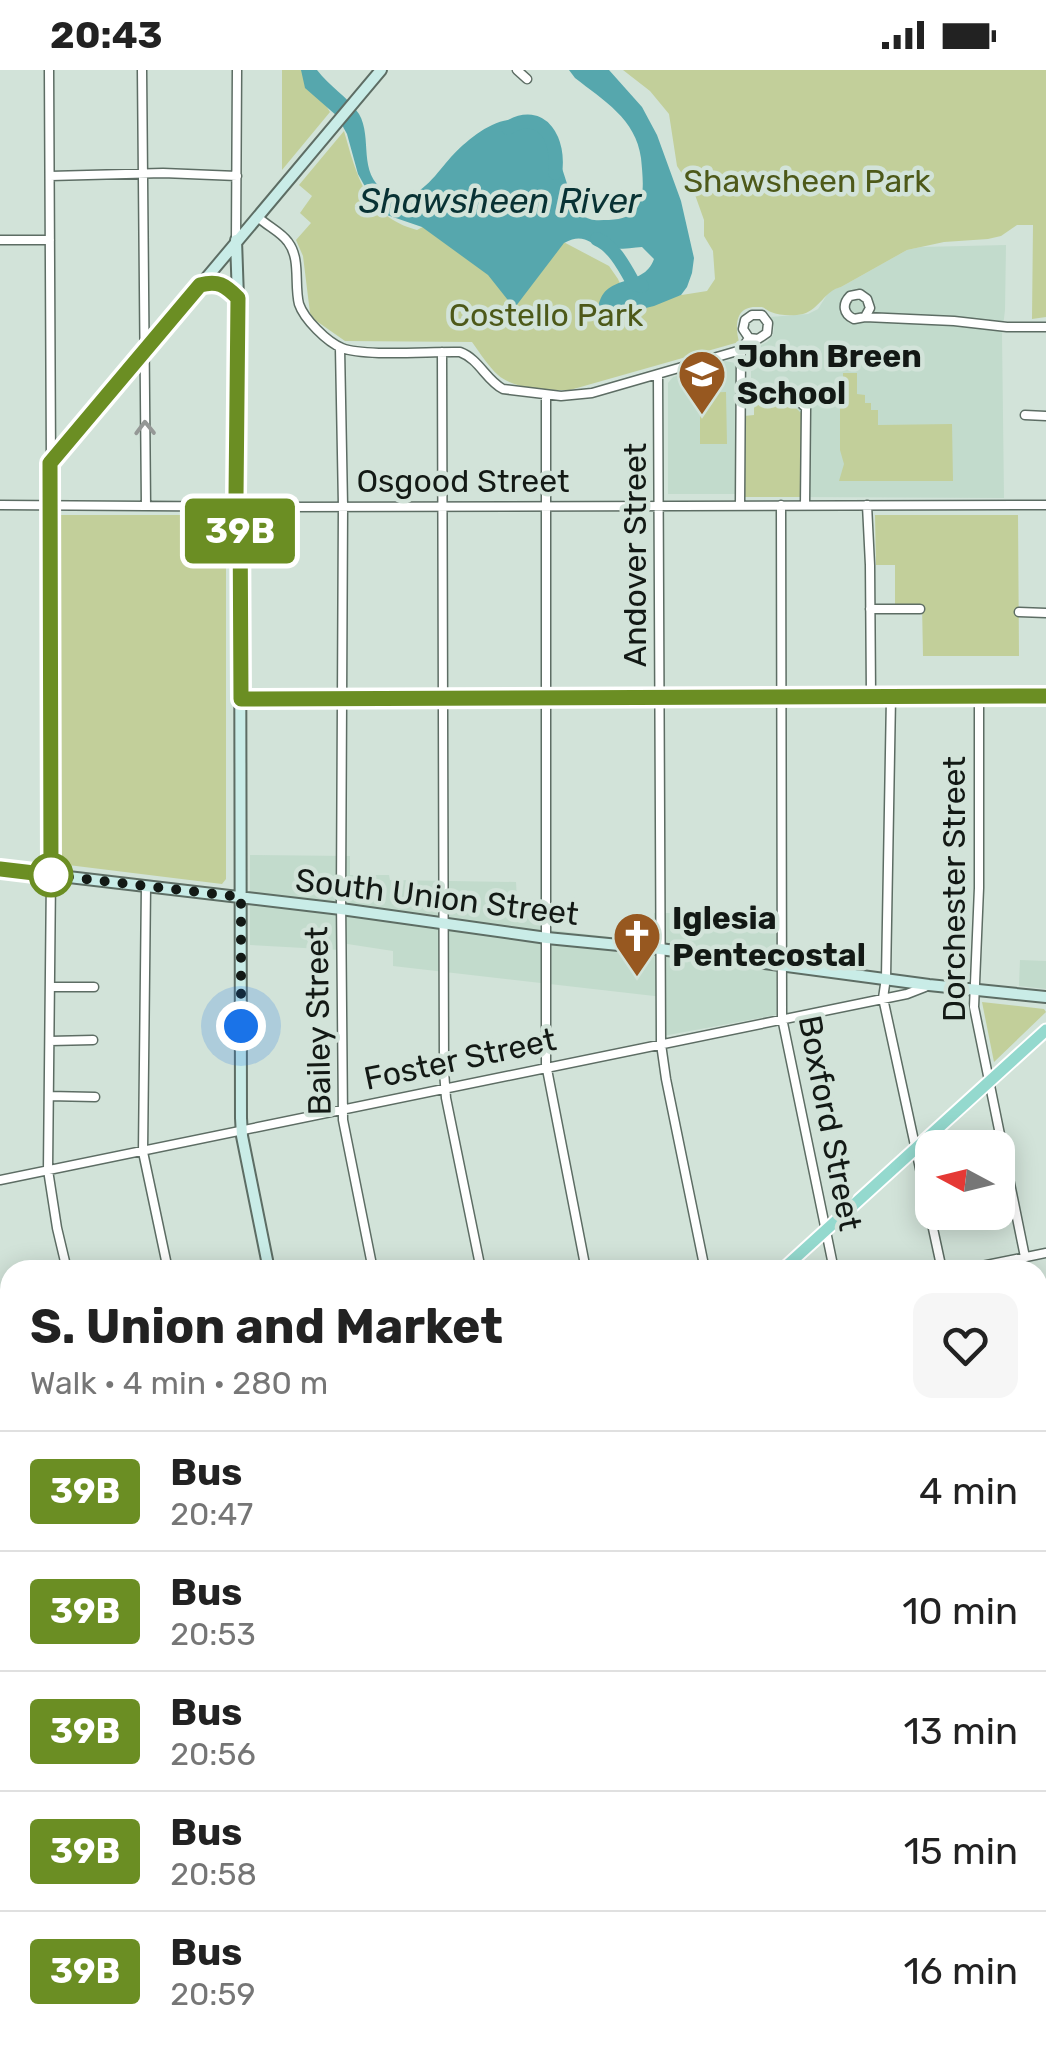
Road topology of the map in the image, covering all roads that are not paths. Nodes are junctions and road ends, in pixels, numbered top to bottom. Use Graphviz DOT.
graph roads {
  1 [pos="49,70"];
  2 [pos="142,70"];
  3 [pos="237,70"];
  4 [pos="381,70"];
  5 [pos="517,70"];
  6 [pos="527,79"];
  7 [pos="142,174"];
  8 [pos="50,176"];
  9 [pos="237,176"];
  10 [pos="258,217"];
  11 [pos="0,240"];
  12 [pos="50,240"];
  13 [pos="236,240"];
  14 [pos="200,285"];
  15 [pos="238,298"];
  16 [pos="864,318"];
  17 [pos="1046,327"];
  18 [pos="749,338"];
  19 [pos="340,348"];
  20 [pos="740,350"];
  21 [pos="144,351"];
  22 [pos="442,352"];
  23 [pos="658,375"];
  24 [pos="546,396"];
  25 [pos="740,396"];
  26 [pos="1026,415"];
  27 [pos="1046,416"];
  28 [pos="50,463"];
  29 [pos="1046,504"];
  30 [pos="0,505"];
  31 [pos="51,505"];
  32 [pos="547,505"];
  33 [pos="660,505"];
  34 [pos="740,505"];
  35 [pos="781,505"];
  36 [pos="804,505"];
  37 [pos="867,505"];
  38 [pos="146,506"];
  39 [pos="240,506"];
  40 [pos="343,506"];
  41 [pos="444,506"];
  42 [pos="870,609"];
  43 [pos="920,609"];
  44 [pos="1019,612"];
  45 [pos="1046,613"];
  46 [pos="782,696"];
  47 [pos="870,696"];
  48 [pos="891,696"];
  49 [pos="979,696"];
  50 [pos="1046,696"];
  51 [pos="660,697"];
  52 [pos="341,698"];
  53 [pos="444,698"];
  54 [pos="546,698"];
  55 [pos="241,699"];
  56 [pos="0,869"];
  57 [pos="51,875"];
  58 [pos="146,886"];
  59 [pos="241,897"];
  60 [pos="341,909"];
  61 [pos="445,922"];
  62 [pos="546,938"];
  63 [pos="660,949"];
  64 [pos="783,964"];
  65 [pos="886,978"];
  66 [pos="930,985"];
  67 [pos="94,986"];
  68 [pos="50,987"];
  69 [pos="974,989"];
  70 [pos="1046,997"];
  71 [pos="883,998"];
  72 [pos="782,1018"];
  73 [pos="1046,1030"];
  74 [pos="93,1040"];
  75 [pos="50,1041"];
  76 [pos="661,1044"];
  77 [pos="546,1067"];
  78 [pos="988,1083"];
  79 [pos="445,1090"];
  80 [pos="49,1096"];
  81 [pos="95,1097"];
  82 [pos="342,1110"];
  83 [pos="936,1130"];
  84 [pos="242,1131"];
  85 [pos="915,1143"];
  86 [pos="915,1149"];
  87 [pos="143,1152"];
  88 [pos="48,1170"];
  89 [pos="0,1180"];
  90 [pos="825,1229"];
  91 [pos="933,1230"];
  92 [pos="1046,1253"];
  93 [pos="1025,1257"];
  94 [pos="65,1260"];
  95 [pos="166,1260"];
  96 [pos="267,1260"];
  97 [pos="371,1260"];
  98 [pos="478,1260"];
  99 [pos="584,1260"];
  100 [pos="703,1260"];
  101 [pos="792,1260"];
  102 [pos="832,1260"];
  103 [pos="940,1260"];
  104 [pos="1010,1260"];
  1 -- 8 [label="street"];
  2 -- 7 [label="street"];
  3 -- 9 [label="street"];
  4 -- 10 [label="main road"];
  5 -- 6 [label="street"];
  7 -- 8 [label="street"];
  7 -- 9 [label="street"];
  7 -- 21 [label="street"];
  8 -- 12 [label="street"];
  9 -- 13 [label="street"];
  10 -- 13 [label="main road"];
  10 -- 19 [label="street"];
  11 -- 12 [label="street"];
  12 -- 28 [label="street"];
  13 -- 14 [label="main road"];
  13 -- 15 [label="main road"];
  14 -- 15 [label="main road"];
  14 -- 21 [label="main road"];
  15 -- 39 [label="main road"];
  16 -- 17 [label="street"];
  18 -- 20 [label="street"];
  19 -- 22 [label="street"];
  19 -- 40 [label="street, Bailey Street"];
  20 -- 23 [label="street"];
  20 -- 25 [label="street"];
  21 -- 28 [label="main road"];
  38 -- 21 [label="street, one-way"];
  22 -- 24 [label="street"];
  22 -- 41 [label="street"];
  23 -- 24 [label="street"];
  23 -- 33 [label="street, Andover Street"];
  24 -- 32 [label="street"];
  25 -- 34 [label="street"];
  25 -- 36 [label="street"];
  26 -- 27 [label="street"];
  28 -- 31 [label="main road"];
  29 -- 37 [label="street, Osgood Street"];
  30 -- 31 [label="street, Osgood Street"];
  31 -- 38 [label="street, Osgood Street"];
  31 -- 57 [label="main road"];
  32 -- 33 [label="street, Osgood Street"];
  32 -- 41 [label="street, Osgood Street"];
  32 -- 54 [label="street"];
  33 -- 34 [label="street, Osgood Street"];
  33 -- 51 [label="street, Andover Street"];
  34 -- 35 [label="street, Osgood Street"];
  35 -- 36 [label="street, Osgood Street"];
  35 -- 46 [label="street, Boxford Street"];
  36 -- 37 [label="street, Osgood Street"];
  37 -- 42 [label="street"];
  38 -- 39 [label="street, Osgood Street"];
  39 -- 40 [label="street, Osgood Street"];
  39 -- 55 [label="main road"];
  40 -- 41 [label="street, Osgood Street"];
  40 -- 52 [label="street, Bailey Street"];
  41 -- 53 [label="street"];
  42 -- 43 [label="street"];
  42 -- 47 [label="street"];
  44 -- 45 [label="street"];
  46 -- 47 [label="street"];
  46 -- 51 [label="street"];
  46 -- 64 [label="street, Boxford Street"];
  47 -- 48 [label="street"];
  48 -- 49 [label="street"];
  48 -- 65 [label="street"];
  49 -- 50 [label="street"];
  49 -- 69 [label="street, Dorchester Street"];
  51 -- 54 [label="street"];
  51 -- 63 [label="street, Andover Street"];
  52 -- 53 [label="street"];
  52 -- 55 [label="street"];
  52 -- 60 [label="street, Bailey Street"];
  53 -- 54 [label="street"];
  53 -- 61 [label="street"];
  54 -- 62 [label="street"];
  55 -- 59 [label="main road"];
  56 -- 57 [label="main road, South Union Street"];
  57 -- 58 [label="main road, South Union Street"];
  57 -- 68 [label="street"];
  58 -- 59 [label="main road, South Union Street"];
  58 -- 87 [label="street"];
  59 -- 60 [label="main road, South Union Street"];
  59 -- 84 [label="main road"];
  60 -- 61 [label="main road, South Union Street"];
  60 -- 82 [label="street, Bailey Street"];
  61 -- 62 [label="main road, South Union Street"];
  61 -- 79 [label="street"];
  62 -- 63 [label="main road, South Union Street"];
  62 -- 77 [label="street"];
  63 -- 64 [label="main road, South Union Street"];
  63 -- 76 [label="street, Andover Street"];
  64 -- 65 [label="main road, South Union Street"];
  64 -- 72 [label="street, Boxford Street"];
  65 -- 66 [label="main road, South Union Street"];
  65 -- 71 [label="street"];
  66 -- 69 [label="main road, South Union Street"];
  66 -- 71 [label="street, Foster Street"];
  67 -- 68 [label="street"];
  68 -- 75 [label="street"];
  69 -- 70 [label="main road, South Union Street"];
  69 -- 78 [label="street, Dorchester Street"];
  71 -- 72 [label="street, Foster Street"];
  71 -- 85 [label="street"];
  72 -- 76 [label="street, Foster Street"];
  72 -- 90 [label="street, Boxford Street"];
  73 -- 78 [label="main road"];
  74 -- 75 [label="street"];
  75 -- 80 [label="street"];
  76 -- 77 [label="street, Foster Street"];
  76 -- 100 [label="street, Andover Street"];
  77 -- 79 [label="street, Foster Street"];
  77 -- 99 [label="street"];
  78 -- 83 [label="main road"];
  78 -- 93 [label="street, Dorchester Street"];
  79 -- 82 [label="street, Foster Street"];
  79 -- 98 [label="street"];
  80 -- 81 [label="street"];
  80 -- 88 [label="street"];
  82 -- 84 [label="street, Foster Street"];
  82 -- 97 [label="street, Bailey Street"];
  84 -- 87 [label="street, Foster Street"];
  84 -- 96 [label="main road"];
  86 -- 90 [label="main road"];
  87 -- 88 [label="street, Foster Street"];
  87 -- 95 [label="street"];
  88 -- 89 [label="street, Foster Street"];
  88 -- 94 [label="street"];
  90 -- 101 [label="main road"];
  90 -- 102 [label="street, Boxford Street"];
  91 -- 103 [label="street"];
  92 -- 93 [label="street"];
  93 -- 104 [label="street"];
}
